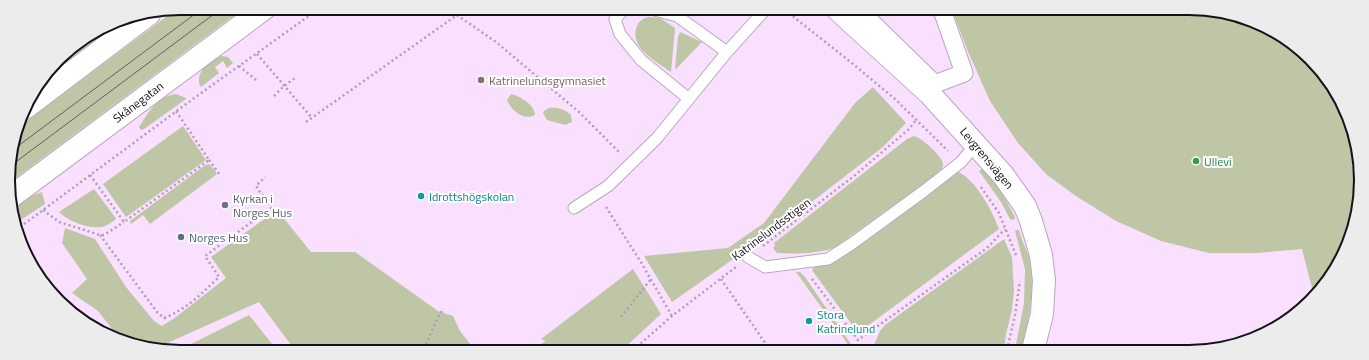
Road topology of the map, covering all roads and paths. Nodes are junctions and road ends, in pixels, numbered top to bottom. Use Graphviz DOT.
graph roads {
  1 [pos="256,15"];
  2 [pos="310,15"];
  3 [pos="619,15"];
  4 [pos="673,15"];
  5 [pos="760,15"];
  6 [pos="843,15"];
  7 [pos="864,15"];
  8 [pos="944,15"];
  9 [pos="141,20"];
  10 [pos="727,52"];
  11 [pos="257,54"];
  12 [pos="239,66"];
  13 [pos="295,78"];
  14 [pos="256,80"];
  15 [pos="284,86"];
  16 [pos="274,96"];
  17 [pos="689,99"];
  18 [pos="35,100"];
  19 [pos="176,111"];
  20 [pos="312,118"];
  21 [pos="916,120"];
  22 [pos="306,122"];
  23 [pos="976,144"];
  24 [pos="209,160"];
  25 [pos="631,164"];
  26 [pos="90,175"];
  27 [pos="220,175"];
  28 [pos="265,177"];
  29 [pos="597,193"];
  30 [pos="15,194"];
  31 [pos="574,208"];
  32 [pos="43,210"];
  33 [pos="124,222"];
  34 [pos="22,226"];
  35 [pos="1005,229"];
  36 [pos="100,235"];
  37 [pos="748,257"];
  38 [pos="799,263"];
  39 [pos="651,279"];
  40 [pos="721,279"];
  41 [pos="442,311"];
  42 [pos="672,316"];
  43 [pos="621,317"];
  44 [pos="426,345"];
  45 [pos="639,345"];
  46 [pos="767,345"];
  47 [pos="1035,345"];
  1 -- 30 [label="main road, Skånegatan"];
  2 -- 11 [label="path"];
  3 -- 17 [label="lane"];
  4 -- 10 [label="lane"];
  5 -- 10 [label="lane"];
  6 -- 23 [label="main road, Levgrensvägen"];
  7 -- 8 [label="street"];
  9 -- 18 [label="main road"];
  10 -- 17 [label="lane"];
  11 -- 12 [label="path"];
  11 -- 15 [label="path"];
  12 -- 14 [label="path"];
  12 -- 19 [label="path"];
  13 -- 15 [label="path"];
  15 -- 16 [label="path"];
  15 -- 20 [label="path"];
  17 -- 25 [label="lane"];
  19 -- 24 [label="path"];
  19 -- 26 [label="path"];
  20 -- 22 [label="path"];
  20 -- 25 [label="path"];
  21 -- 37 [label="path, Katrinelundsstigen"];
  23 -- 38 [label="lane"];
  23 -- 47 [label="main road, Levgrensvägen"];
  24 -- 27 [label="path"];
  24 -- 33 [label="path"];
  25 -- 29 [label="lane"];
  26 -- 32 [label="path"];
  26 -- 33 [label="path"];
  28 -- 36 [label="path"];
  29 -- 31 [label="lane"];
  29 -- 39 [label="path"];
  32 -- 34 [label="path"];
  32 -- 36 [label="path"];
  33 -- 36 [label="path"];
  35 -- 38 [label="path"];
  37 -- 38 [label="lane"];
  37 -- 40 [label="path, Katrinelundsstigen"];
  39 -- 42 [label="path"];
  39 -- 43 [label="path"];
  40 -- 42 [label="path, Katrinelundsstigen"];
  40 -- 46 [label="path"];
  41 -- 44 [label="path"];
  42 -- 45 [label="path, Katrinelundsstigen"];
}
